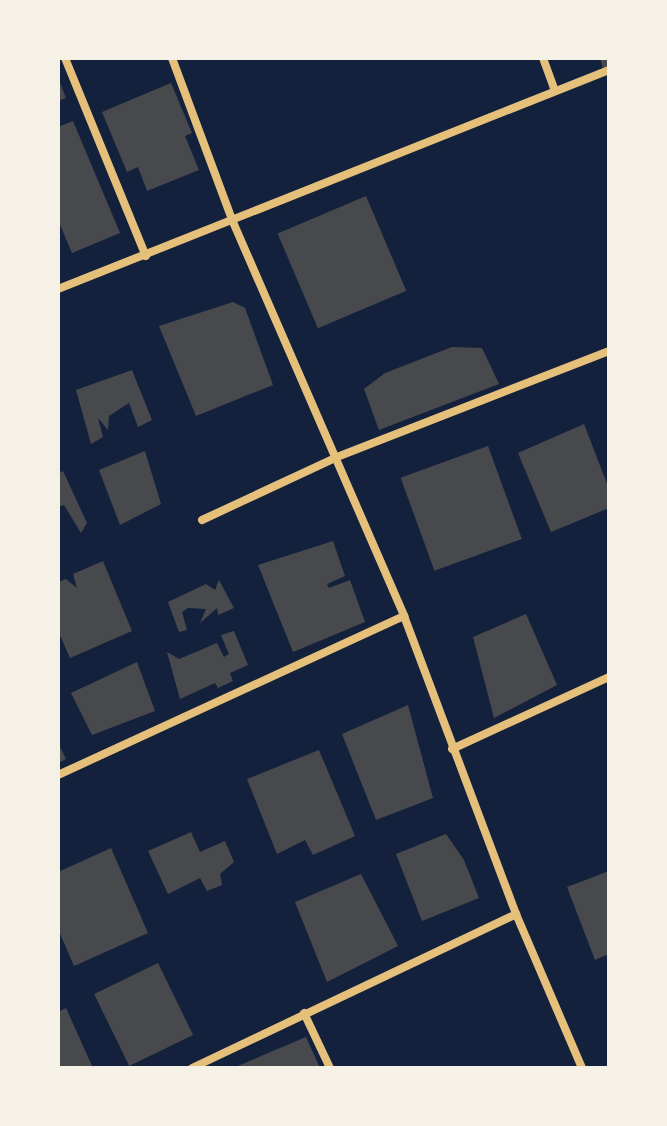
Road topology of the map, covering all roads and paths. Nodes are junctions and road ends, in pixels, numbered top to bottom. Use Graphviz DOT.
graph roads {
  1 [pos="65,58"];
  2 [pos="172,58"];
  3 [pos="543,58"];
  4 [pos="609,70"];
  5 [pos="555,91"];
  6 [pos="233,222"];
  7 [pos="146,256"];
  8 [pos="58,289"];
  9 [pos="609,351"];
  10 [pos="337,457"];
  11 [pos="202,520"];
  12 [pos="404,616"];
  13 [pos="609,677"];
  14 [pos="452,749"];
  15 [pos="58,775"];
  16 [pos="516,914"];
  17 [pos="304,1013"];
  18 [pos="192,1068"];
  19 [pos="330,1068"];
  20 [pos="582,1068"];
  1 -- 7 [label="street"];
  2 -- 6 [label="street"];
  3 -- 5 [label="street"];
  4 -- 5 [label="street"];
  5 -- 6 [label="street"];
  6 -- 7 [label="street"];
  6 -- 10 [label="street"];
  7 -- 8 [label="street"];
  9 -- 10 [label="street"];
  10 -- 11 [label="street"];
  10 -- 12 [label="street"];
  12 -- 14 [label="street"];
  12 -- 15 [label="street"];
  13 -- 14 [label="street"];
  14 -- 16 [label="street"];
  16 -- 17 [label="street"];
  16 -- 20 [label="street"];
  17 -- 18 [label="street"];
  17 -- 19 [label="street"];
}
